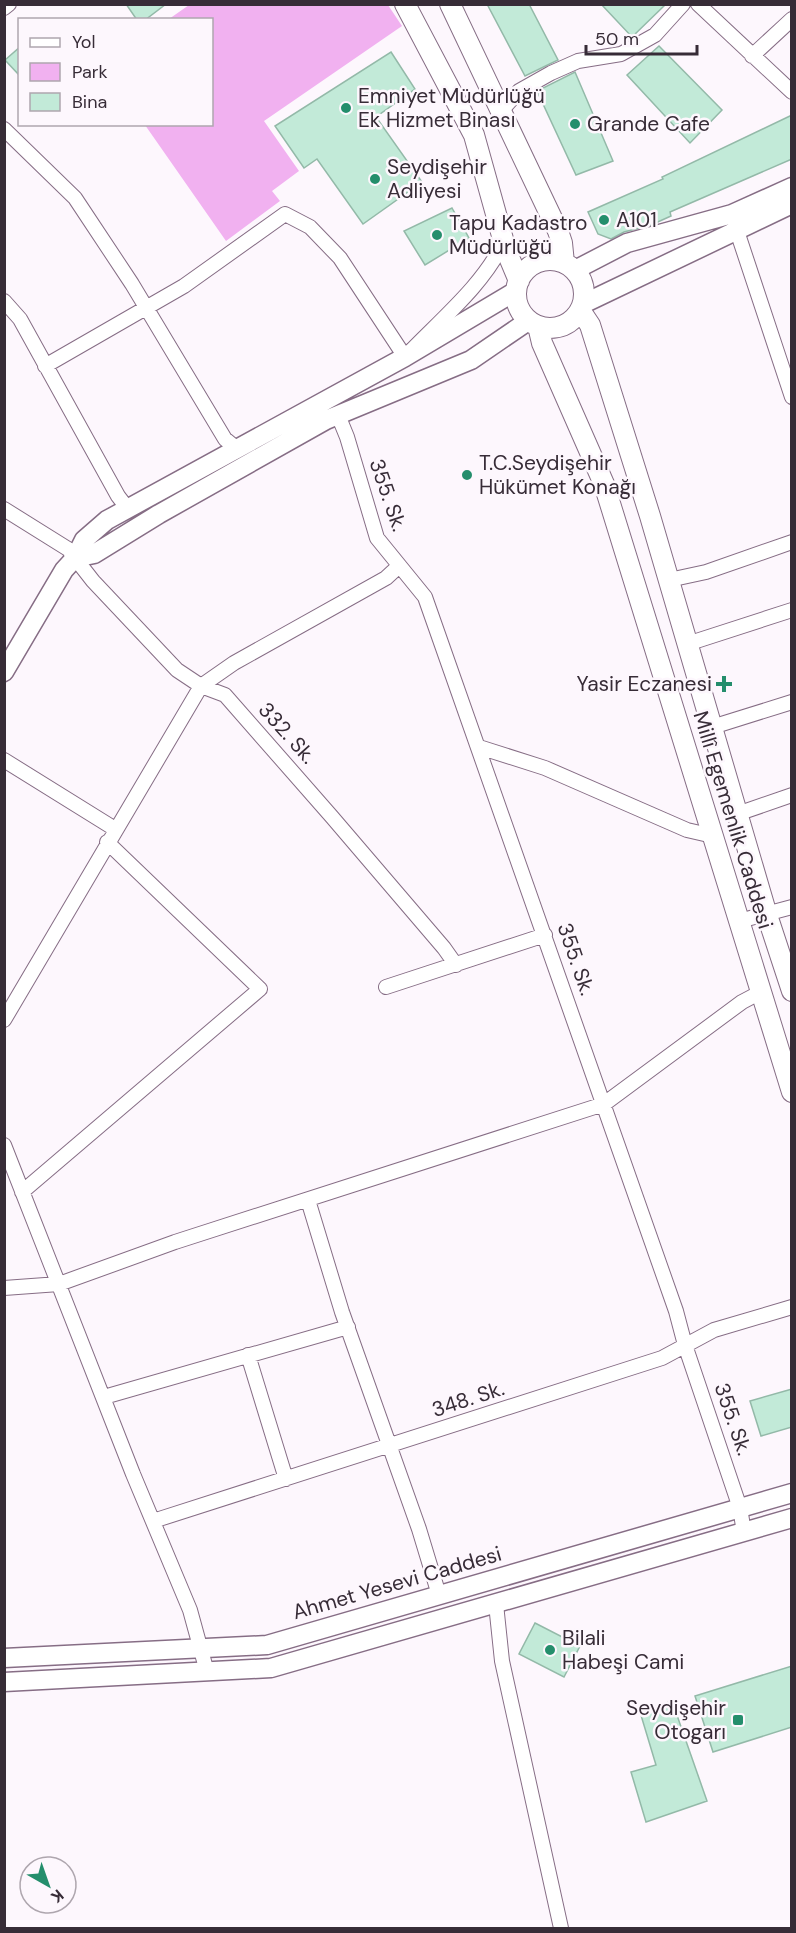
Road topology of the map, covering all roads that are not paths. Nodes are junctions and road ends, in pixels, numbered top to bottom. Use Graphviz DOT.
graph roads {
  1 [pos="9,4"];
  2 [pos="405,4"];
  3 [pos="450,4"];
  4 [pos="683,4"];
  5 [pos="698,4"];
  6 [pos="4,8"];
  7 [pos="792,19"];
  8 [pos="752,56"];
  9 [pos="792,92"];
  10 [pos="501,111"];
  11 [pos="4,129"];
  12 [pos="792,187"];
  13 [pos="792,204"];
  14 [pos="736,228"];
  15 [pos="504,241"];
  16 [pos="569,267"];
  17 [pos="517,286"];
  18 [pos="4,302"];
  19 [pos="147,307"];
  20 [pos="582,307"];
  21 [pos="533,323"];
  22 [pos="405,357"];
  23 [pos="45,366"];
  24 [pos="792,397"];
  25 [pos="338,415"];
  26 [pos="237,449"];
  27 [pos="128,508"];
  28 [pos="4,509"];
  29 [pos="792,542"];
  30 [pos="71,554"];
  31 [pos="399,566"];
  32 [pos="669,580"];
  33 [pos="792,610"];
  34 [pos="687,644"];
  35 [pos="4,672"];
  36 [pos="201,686"];
  37 [pos="792,702"];
  38 [pos="712,727"];
  39 [pos="479,747"];
  40 [pos="4,760"];
  41 [pos="792,795"];
  42 [pos="738,814"];
  43 [pos="115,829"];
  44 [pos="713,836"];
  45 [pos="107,842"];
  46 [pos="792,907"];
  47 [pos="767,915"];
  48 [pos="739,921"];
  49 [pos="545,935"];
  50 [pos="456,965"];
  51 [pos="386,987"];
  52 [pos="792,991"];
  53 [pos="761,992"];
  54 [pos="4,1020"];
  55 [pos="792,1092"];
  56 [pos="604,1104"];
  57 [pos="4,1145"];
  58 [pos="9,1170"];
  59 [pos="22,1192"];
  60 [pos="308,1200"];
  61 [pos="59,1284"];
  62 [pos="4,1288"];
  63 [pos="792,1307"];
  64 [pos="348,1326"];
  65 [pos="685,1345"];
  66 [pos="248,1355"];
  67 [pos="104,1397"];
  68 [pos="390,1446"];
  69 [pos="286,1479"];
  70 [pos="792,1493"];
  71 [pos="740,1508"];
  72 [pos="792,1518"];
  73 [pos="153,1521"];
  74 [pos="744,1532"];
  75 [pos="439,1595"];
  76 [pos="496,1604"];
  77 [pos="201,1648"];
  78 [pos="4,1658"];
  79 [pos="207,1672"];
  80 [pos="4,1682"];
  81 [pos="561,1929"];
  1 -- 6 [label="street"];
  2 -- 15 [label="main road"];
  3 -- 10 [label="main road"];
  4 -- 10 [label="street"];
  5 -- 8 [label="street"];
  7 -- 8 [label="street"];
  8 -- 9 [label="street"];
  10 -- 16 [label="main road"];
  11 -- 19 [label="street"];
  12 -- 16 [label="street"];
  13 -- 14 [label="street"];
  14 -- 20 [label="street"];
  14 -- 24 [label="street"];
  15 -- 17 [label="main road"];
  15 -- 22 [label="street"];
  16 -- 17 [label="main road"];
  16 -- 20 [label="main road"];
  17 -- 21 [label="main road"];
  17 -- 22 [label="street"];
  18 -- 23 [label="street"];
  19 -- 22 [label="street"];
  19 -- 23 [label="street"];
  19 -- 26 [label="street"];
  20 -- 21 [label="main road"];
  20 -- 32 [label="main road, Millî Egemenlik Caddesi"];
  21 -- 25 [label="street"];
  21 -- 44 [label="main road, Millî Egemenlik Caddesi"];
  22 -- 26 [label="street"];
  23 -- 27 [label="street"];
  25 -- 30 [label="street"];
  25 -- 31 [label="street, 355. Sk."];
  26 -- 27 [label="street"];
  27 -- 30 [label="street"];
  28 -- 30 [label="street, 332. Sk."];
  29 -- 32 [label="street"];
  30 -- 35 [label="street"];
  30 -- 36 [label="street, 332. Sk."];
  31 -- 36 [label="street"];
  31 -- 39 [label="street, 355. Sk."];
  32 -- 34 [label="main road, Millî Egemenlik Caddesi"];
  33 -- 34 [label="street"];
  34 -- 38 [label="main road, Millî Egemenlik Caddesi"];
  36 -- 43 [label="street"];
  36 -- 50 [label="street, 332. Sk."];
  37 -- 38 [label="street"];
  38 -- 42 [label="main road, Millî Egemenlik Caddesi"];
  39 -- 44 [label="street"];
  39 -- 49 [label="street, 355. Sk."];
  40 -- 43 [label="street"];
  41 -- 42 [label="street"];
  42 -- 47 [label="main road, Millî Egemenlik Caddesi"];
  43 -- 45 [label="street"];
  44 -- 48 [label="main road, Millî Egemenlik Caddesi"];
  45 -- 54 [label="street"];
  45 -- 59 [label="street"];
  46 -- 47 [label="street"];
  47 -- 48 [label="street"];
  47 -- 52 [label="main road, Millî Egemenlik Caddesi"];
  48 -- 53 [label="main road, Millî Egemenlik Caddesi"];
  49 -- 50 [label="street"];
  49 -- 56 [label="street, 355. Sk."];
  50 -- 51 [label="street"];
  53 -- 55 [label="main road, Millî Egemenlik Caddesi"];
  53 -- 56 [label="street"];
  56 -- 60 [label="street"];
  56 -- 65 [label="street, 355. Sk."];
  57 -- 58 [label="street"];
  58 -- 59 [label="street"];
  59 -- 61 [label="street"];
  60 -- 61 [label="street"];
  60 -- 64 [label="street"];
  61 -- 62 [label="street"];
  61 -- 67 [label="street"];
  63 -- 65 [label="street, 348. Sk."];
  64 -- 66 [label="street"];
  64 -- 68 [label="street"];
  65 -- 68 [label="street, 348. Sk."];
  65 -- 71 [label="street, 355. Sk."];
  66 -- 67 [label="street"];
  66 -- 69 [label="street"];
  67 -- 73 [label="street"];
  68 -- 69 [label="street, 348. Sk."];
  68 -- 75 [label="street"];
  69 -- 73 [label="street, 348. Sk."];
  70 -- 71 [label="street, Ahmet Yesevi Caddesi"];
  71 -- 74 [label="street, 355. Sk."];
  71 -- 75 [label="street, Ahmet Yesevi Caddesi"];
  72 -- 74 [label="street"];
  73 -- 77 [label="street"];
  74 -- 76 [label="street"];
  75 -- 77 [label="street, Ahmet Yesevi Caddesi"];
  76 -- 79 [label="street"];
  76 -- 81 [label="street"];
  77 -- 78 [label="street, Ahmet Yesevi Caddesi"];
  77 -- 79 [label="street"];
  79 -- 80 [label="street"];
}
